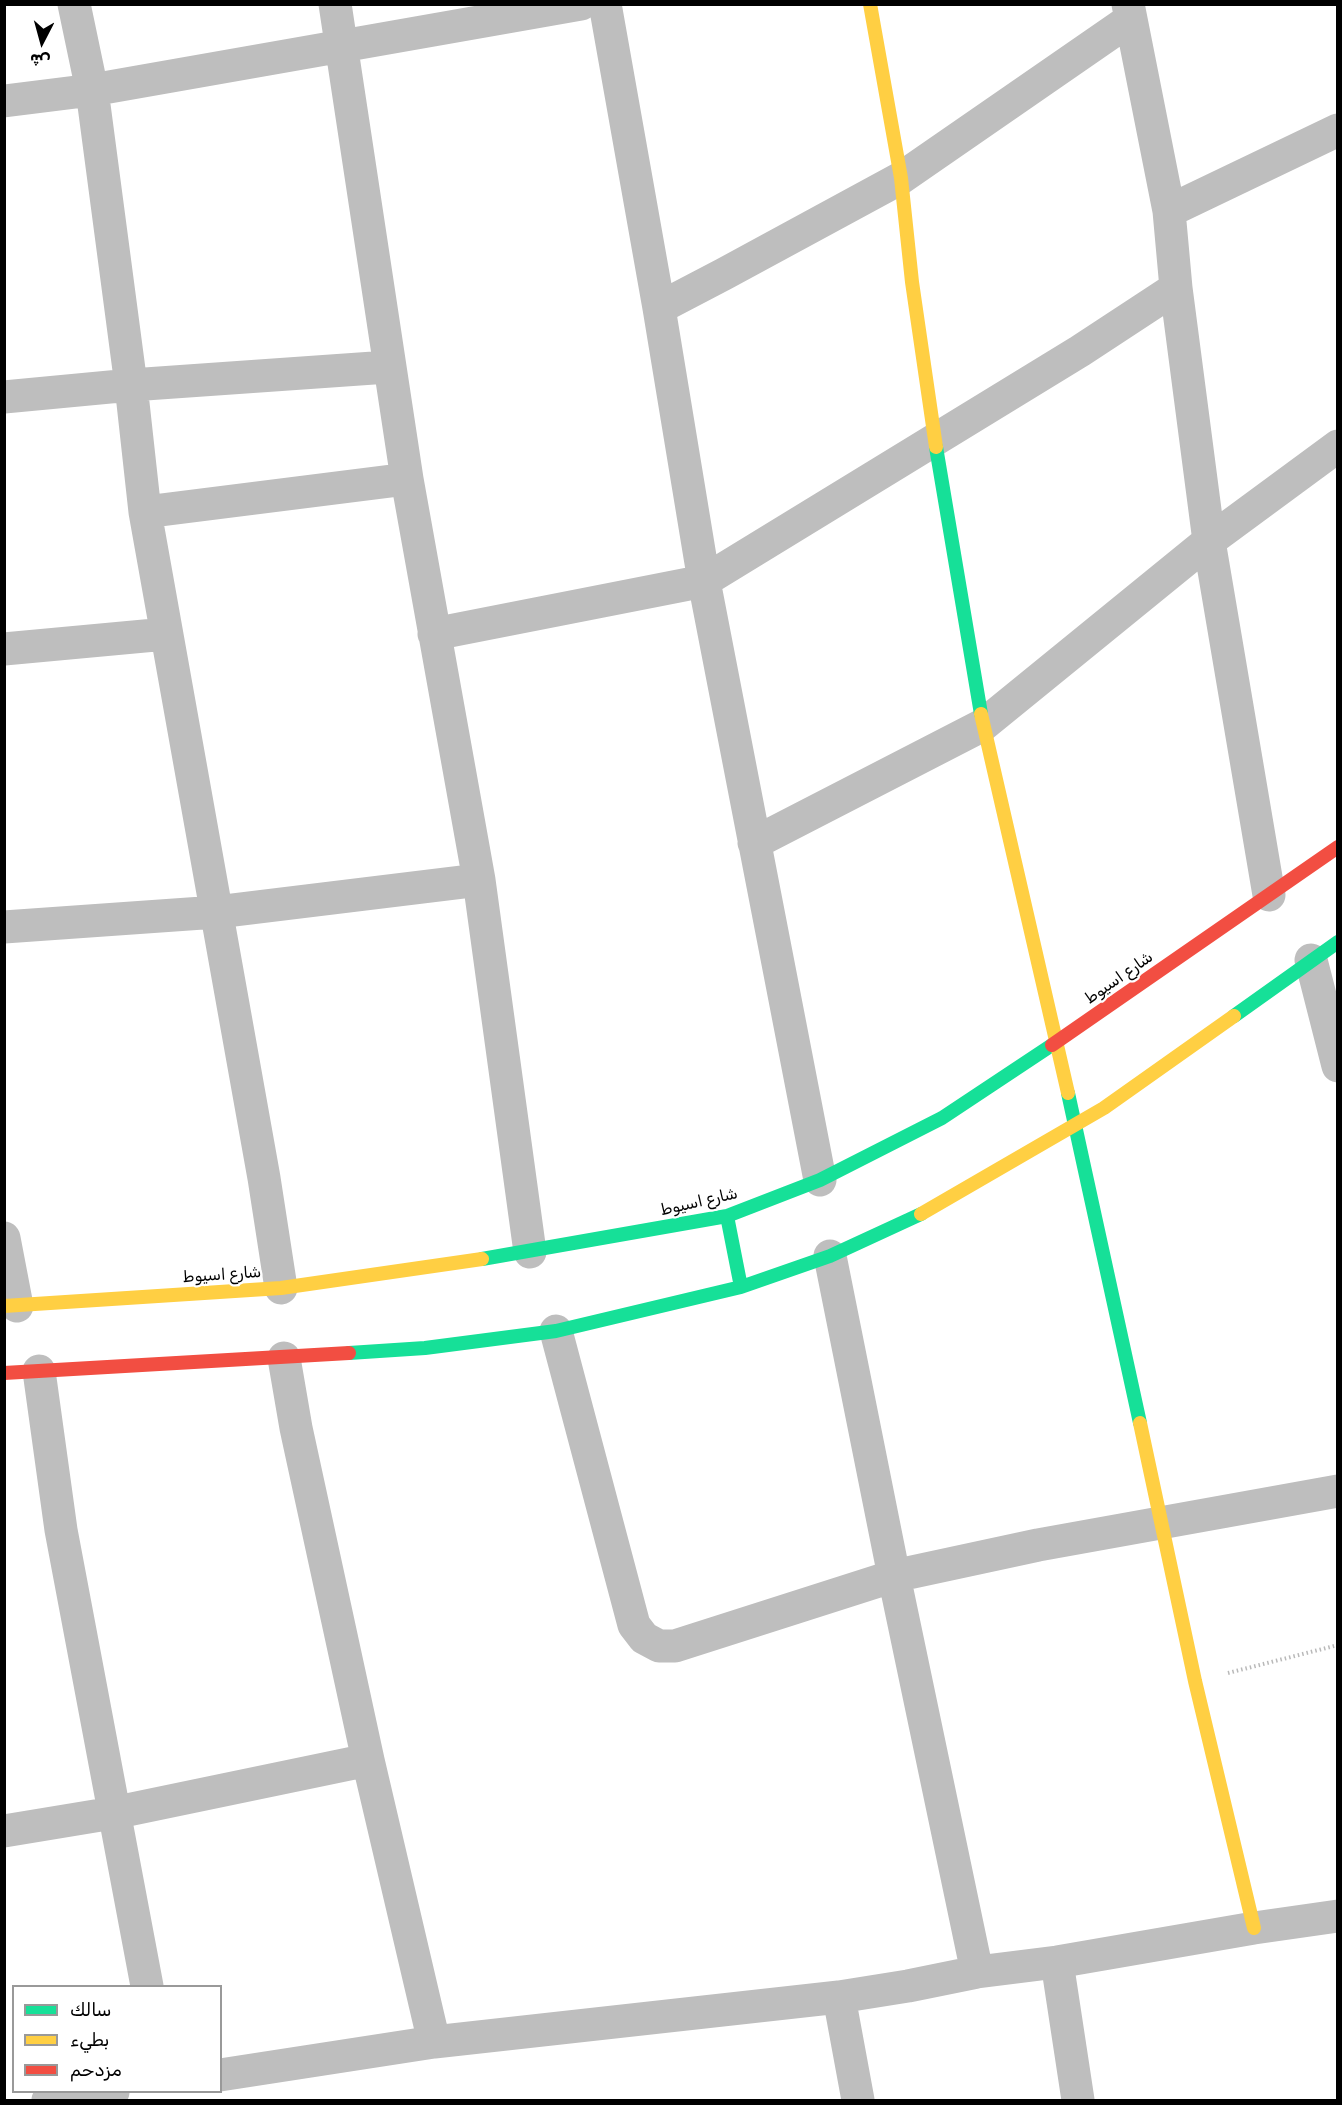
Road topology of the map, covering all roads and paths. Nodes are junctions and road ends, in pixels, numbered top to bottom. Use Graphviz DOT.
graph roads {
  1 [pos="74,4"];
  2 [pos="335,4"];
  3 [pos="581,4"];
  4 [pos="605,4"];
  5 [pos="870,4"];
  6 [pos="1129,12"];
  7 [pos="341,46"];
  8 [pos="92,90"];
  9 [pos="4,101"];
  10 [pos="1338,130"];
  11 [pos="901,178"];
  12 [pos="1169,212"];
  13 [pos="1176,288"];
  14 [pos="659,308"];
  15 [pos="388,367"];
  16 [pos="131,385"];
  17 [pos="4,397"];
  18 [pos="935,441"];
  19 [pos="1338,446"];
  20 [pos="406,479"];
  21 [pos="145,512"];
  22 [pos="1209,541"];
  23 [pos="704,581"];
  24 [pos="166,634"];
  25 [pos="434,634"];
  26 [pos="4,649"];
  27 [pos="983,725"];
  28 [pos="754,843"];
  29 [pos="1338,847"];
  30 [pos="479,879"];
  31 [pos="1269,895"];
  32 [pos="217,912"];
  33 [pos="4,927"];
  34 [pos="1338,942"];
  35 [pos="1311,960"];
  36 [pos="1056,1042"];
  37 [pos="1338,1066"];
  38 [pos="1076,1125"];
  39 [pos="820,1180"];
  40 [pos="728,1216"];
  41 [pos="4,1238"];
  42 [pos="530,1252"];
  43 [pos="830,1256"];
  44 [pos="741,1287"];
  45 [pos="281,1288"];
  46 [pos="11,1306"];
  47 [pos="556,1331"];
  48 [pos="284,1358"];
  49 [pos="39,1371"];
  50 [pos="4,1373"];
  51 [pos="1338,1491"];
  52 [pos="1161,1522"];
  53 [pos="894,1576"];
  54 [pos="1338,1645"];
  55 [pos="1195,1681"];
  56 [pos="368,1760"];
  57 [pos="113,1813"];
  58 [pos="4,1831"];
  59 [pos="1338,1916"];
  60 [pos="1254,1928"];
  61 [pos="1057,1962"];
  62 [pos="977,1972"];
  63 [pos="147,1985"];
  64 [pos="839,1997"];
  65 [pos="434,2042"];
  66 [pos="222,2074"];
  67 [pos="99,2093"];
  68 [pos="48,2100"];
  69 [pos="858,2100"];
  70 [pos="1078,2100"];
  1 -- 8 [label="street"];
  2 -- 7 [label="street"];
  3 -- 7 [label="street"];
  4 -- 14 [label="street"];
  5 -- 11 [label="street"];
  6 -- 11 [label="street"];
  6 -- 12 [label="street"];
  7 -- 8 [label="street"];
  7 -- 15 [label="street"];
  8 -- 9 [label="street"];
  8 -- 16 [label="street"];
  10 -- 12 [label="street"];
  11 -- 14 [label="street"];
  11 -- 18 [label="street"];
  12 -- 13 [label="street"];
  13 -- 18 [label="street"];
  13 -- 22 [label="street"];
  14 -- 23 [label="street"];
  15 -- 16 [label="street"];
  15 -- 20 [label="street"];
  16 -- 17 [label="street"];
  16 -- 21 [label="street"];
  18 -- 23 [label="street"];
  18 -- 27 [label="street"];
  19 -- 22 [label="street"];
  20 -- 21 [label="street"];
  20 -- 25 [label="street"];
  21 -- 24 [label="street"];
  22 -- 27 [label="street"];
  22 -- 31 [label="street"];
  23 -- 25 [label="street"];
  23 -- 28 [label="street"];
  24 -- 26 [label="street"];
  24 -- 32 [label="street"];
  25 -- 30 [label="street"];
  27 -- 28 [label="street"];
  27 -- 36 [label="street"];
  28 -- 39 [label="street"];
  29 -- 31 [label="street, شارع اسيوط"];
  30 -- 32 [label="street"];
  30 -- 42 [label="street"];
  31 -- 36 [label="street, شارع اسيوط"];
  32 -- 33 [label="street"];
  32 -- 45 [label="street"];
  34 -- 35 [label="street"];
  35 -- 37 [label="street"];
  35 -- 38 [label="street"];
  36 -- 38 [label="street"];
  36 -- 39 [label="street, شارع اسيوط"];
  38 -- 43 [label="street"];
  38 -- 52 [label="street"];
  39 -- 40 [label="street, شارع اسيوط"];
  40 -- 42 [label="street, شارع اسيوط"];
  40 -- 44 [label="street"];
  41 -- 46 [label="street"];
  42 -- 45 [label="street, شارع اسيوط"];
  43 -- 44 [label="street"];
  43 -- 53 [label="street"];
  44 -- 47 [label="street"];
  45 -- 46 [label="street, شارع اسيوط"];
  47 -- 48 [label="street"];
  47 -- 53 [label="street"];
  48 -- 49 [label="street"];
  48 -- 56 [label="street"];
  49 -- 50 [label="street"];
  49 -- 57 [label="street"];
  51 -- 52 [label="street"];
  52 -- 53 [label="street"];
  52 -- 55 [label="street"];
  53 -- 62 [label="street"];
  54 -- 55 [label="path"];
  55 -- 60 [label="street"];
  56 -- 57 [label="street"];
  56 -- 65 [label="street"];
  57 -- 58 [label="street"];
  57 -- 63 [label="street"];
  59 -- 60 [label="street"];
  60 -- 61 [label="street"];
  61 -- 62 [label="street"];
  61 -- 70 [label="street"];
  62 -- 64 [label="street"];
  64 -- 65 [label="street"];
  64 -- 69 [label="street"];
  65 -- 66 [label="street"];
  67 -- 68 [label="street"];
}
